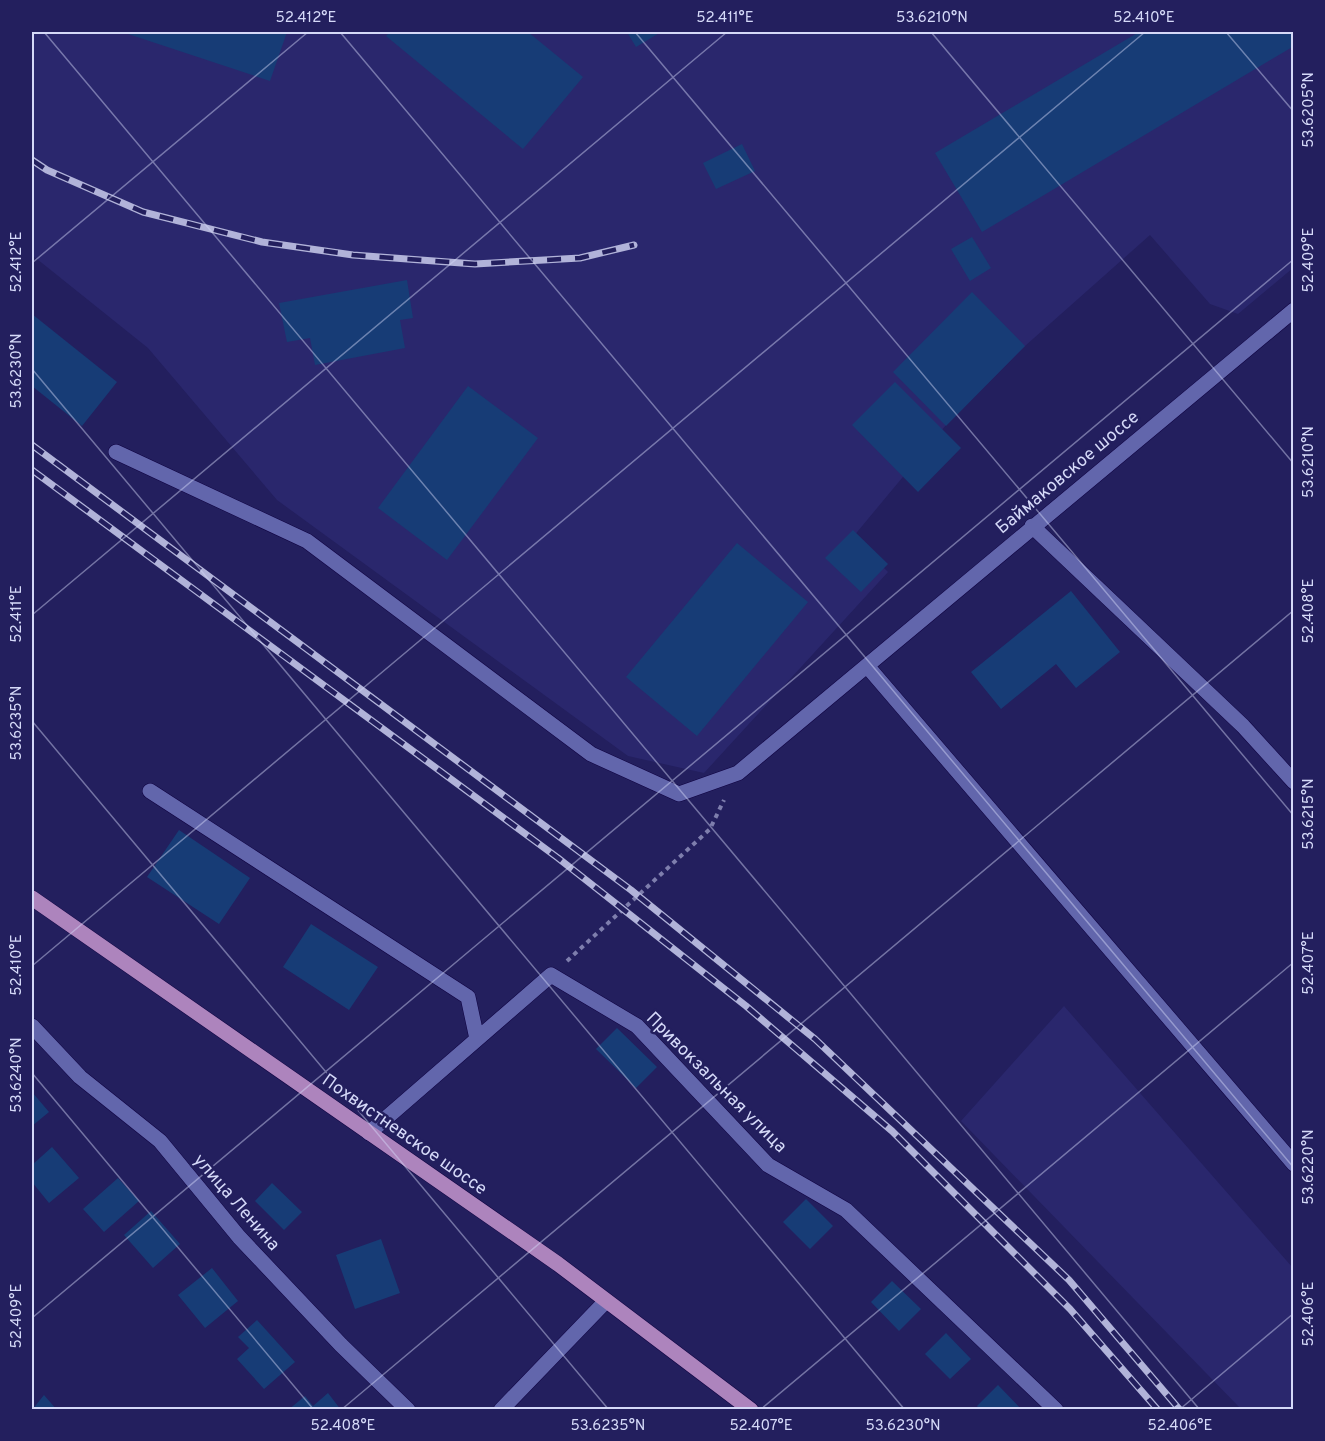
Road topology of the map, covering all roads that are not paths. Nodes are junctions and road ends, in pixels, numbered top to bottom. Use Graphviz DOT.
graph roads {
  1 [pos="1293,310"];
  2 [pos="116,452"];
  3 [pos="1032,526"];
  4 [pos="868,667"];
  5 [pos="1293,782"];
  6 [pos="150,791"];
  7 [pos="32,898"];
  8 [pos="32,1026"];
  9 [pos="477,1039"];
  10 [pos="369,1133"];
  11 [pos="1293,1164"];
  12 [pos="606,1301"];
  13 [pos="408,1410"];
  14 [pos="501,1410"];
  15 [pos="751,1410"];
  16 [pos="1056,1410"];
  1 -- 3 [label="street, Баймаковское шоссе"];
  2 -- 4 [label="street, Баймаковское шоссе"];
  3 -- 4 [label="street, Баймаковское шоссе"];
  3 -- 5 [label="street"];
  4 -- 11 [label="street"];
  6 -- 9 [label="street"];
  7 -- 10 [label="main road, Похвистневское шоссе"];
  8 -- 13 [label="street, улица Ленина"];
  9 -- 10 [label="street"];
  9 -- 16 [label="street, Привокзальная улица"];
  10 -- 12 [label="main road, Похвистневское шоссе"];
  12 -- 14 [label="street"];
  12 -- 15 [label="main road, Похвистневское шоссе"];
}
